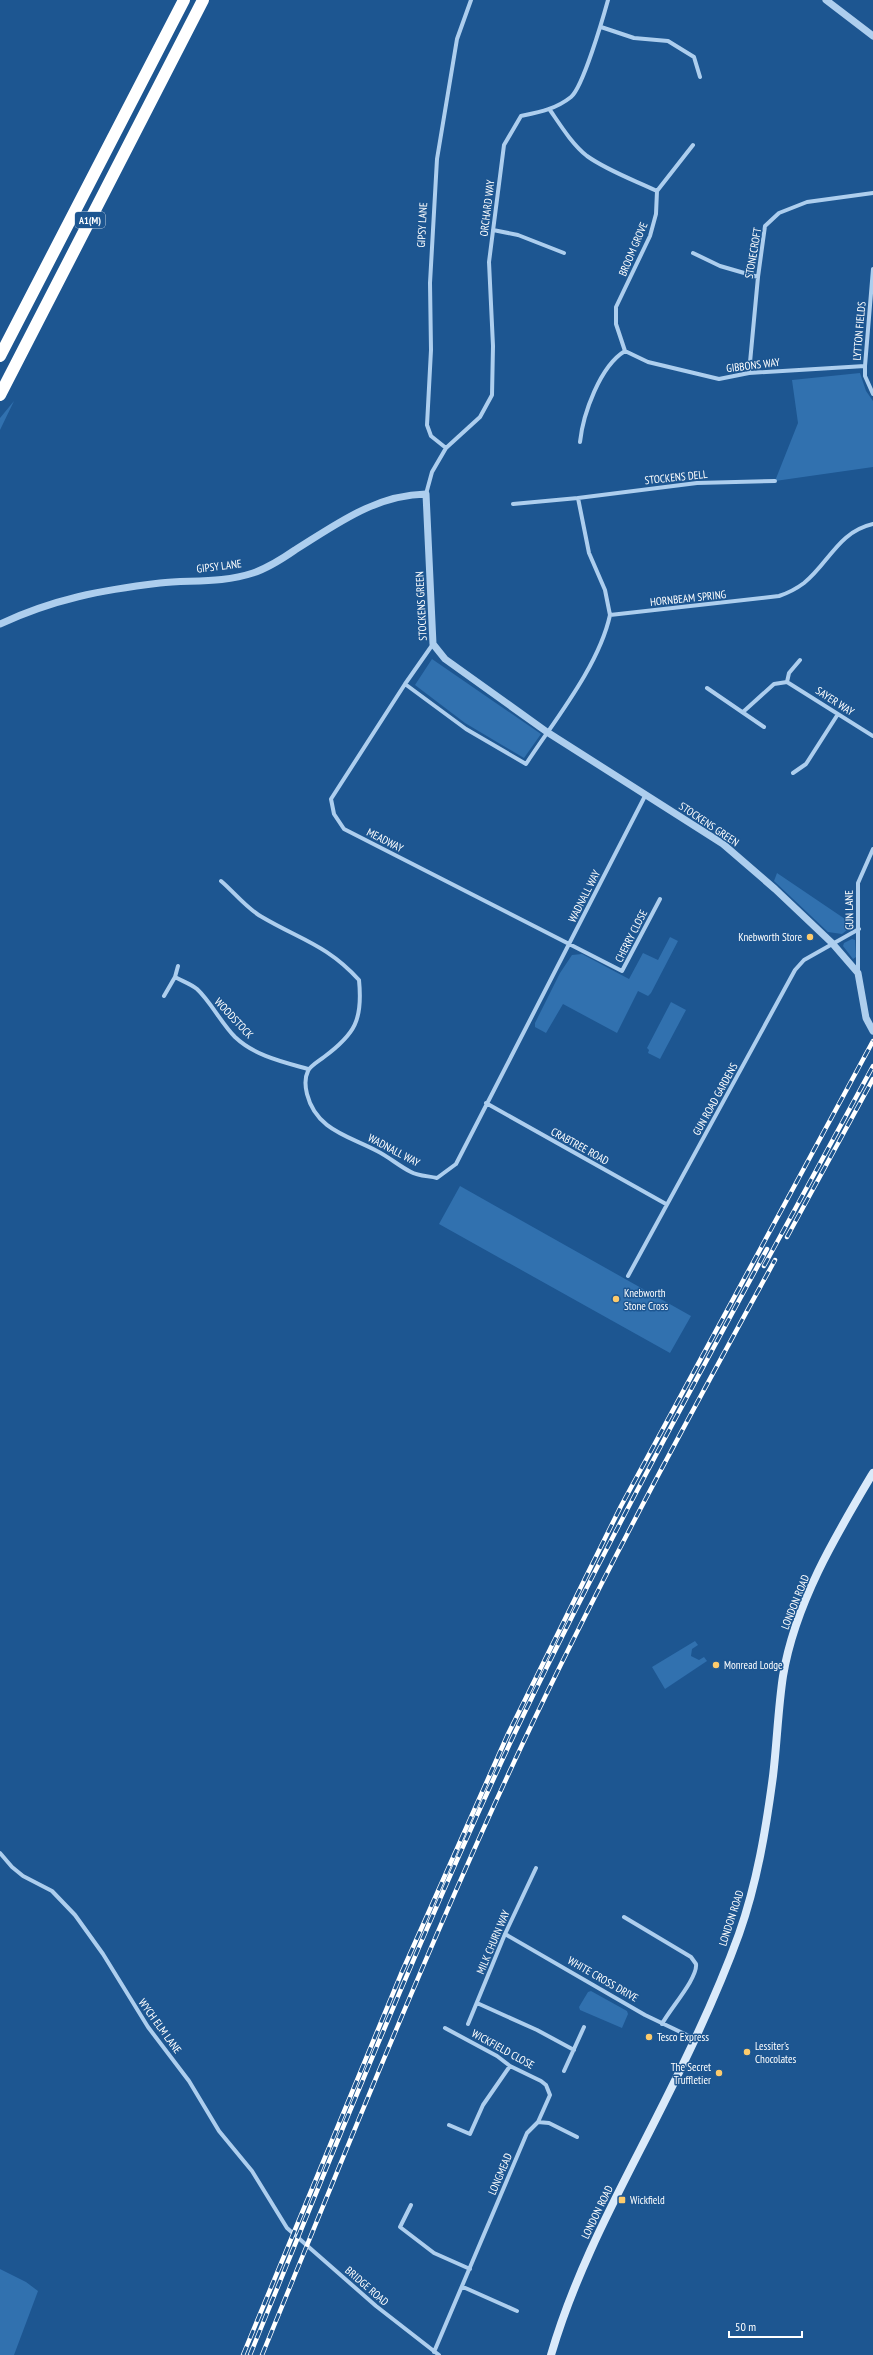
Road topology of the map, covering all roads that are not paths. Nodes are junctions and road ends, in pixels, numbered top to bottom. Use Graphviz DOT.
graph roads {
  1 [pos="184,0"];
  2 [pos="203,0"];
  3 [pos="471,0"];
  4 [pos="608,0"];
  5 [pos="826,0"];
  6 [pos="601,27"];
  7 [pos="873,36"];
  8 [pos="700,77"];
  9 [pos="550,110"];
  10 [pos="693,145"];
  11 [pos="656,190"];
  12 [pos="873,193"];
  13 [pos="493,230"];
  14 [pos="564,253"];
  15 [pos="693,253"];
  16 [pos="873,269"];
  17 [pos="758,277"];
  18 [pos="625,350"];
  19 [pos="0,356"];
  20 [pos="865,366"];
  21 [pos="749,373"];
  22 [pos="873,394"];
  23 [pos="0,395"];
  24 [pos="580,442"];
  25 [pos="446,448"];
  26 [pos="775,481"];
  27 [pos="426,494"];
  28 [pos="578,498"];
  29 [pos="513,504"];
  30 [pos="873,524"];
  31 [pos="610,615"];
  32 [pos="0,624"];
  33 [pos="433,644"];
  34 [pos="800,660"];
  35 [pos="787,682"];
  36 [pos="405,684"];
  37 [pos="707,688"];
  38 [pos="743,712"];
  39 [pos="838,714"];
  40 [pos="764,727"];
  41 [pos="547,732"];
  42 [pos="873,736"];
  43 [pos="793,773"];
  44 [pos="646,796"];
  45 [pos="873,849"];
  46 [pos="221,881"];
  47 [pos="660,899"];
  48 [pos="859,929"];
  49 [pos="570,943"];
  50 [pos="832,943"];
  51 [pos="178,966"];
  52 [pos="858,973"];
  53 [pos="175,977"];
  54 [pos="164,996"];
  55 [pos="873,1031"];
  56 [pos="308,1069"];
  57 [pos="486,1103"];
  58 [pos="666,1204"];
  59 [pos="628,1276"];
  60 [pos="873,1473"];
  61 [pos="0,1853"];
  62 [pos="536,1868"];
  63 [pos="624,1917"];
  64 [pos="505,1934"];
  65 [pos="477,2003"];
  66 [pos="468,2024"];
  67 [pos="662,2024"];
  68 [pos="584,2027"];
  69 [pos="445,2028"];
  70 [pos="693,2038"];
  71 [pos="574,2050"];
  72 [pos="510,2066"];
  73 [pos="564,2071"];
  74 [pos="548,2090"];
  75 [pos="538,2122"];
  76 [pos="449,2125"];
  77 [pos="577,2137"];
  78 [pos="411,2205"];
  79 [pos="287,2228"];
  80 [pos="470,2269"];
  81 [pos="463,2287"];
  82 [pos="516,2311"];
  83 [pos="436,2354"];
  84 [pos="551,2355"];
  1 -- 19 [label="highway, A1(M)"];
  2 -- 23 [label="highway, A1(M)"];
  3 -- 25 [label="street, GIPSY LANE"];
  4 -- 6 [label="street, ORCHARD WAY"];
  5 -- 7 [label="street"];
  6 -- 8 [label="street"];
  6 -- 9 [label="street, ORCHARD WAY"];
  9 -- 11 [label="street"];
  9 -- 13 [label="street, ORCHARD WAY"];
  10 -- 11 [label="street"];
  11 -- 18 [label="street, BROOM GROVE"];
  12 -- 17 [label="street, STONECROFT"];
  13 -- 14 [label="street"];
  13 -- 25 [label="street, ORCHARD WAY"];
  15 -- 17 [label="street"];
  16 -- 20 [label="street, LYTTON FIELDS"];
  17 -- 21 [label="street, STONECROFT"];
  18 -- 21 [label="street, GIBBONS WAY"];
  18 -- 24 [label="street"];
  20 -- 21 [label="street, GIBBONS WAY"];
  20 -- 22 [label="street, LYTTON FIELDS"];
  25 -- 27 [label="street, ORCHARD WAY"];
  26 -- 28 [label="street, STOCKENS DELL"];
  27 -- 32 [label="street, GIPSY LANE"];
  27 -- 33 [label="street, STOCKENS GREEN"];
  28 -- 29 [label="street, STOCKENS DELL"];
  28 -- 31 [label="street"];
  30 -- 31 [label="street, HORNBEAM SPRING"];
  31 -- 41 [label="street"];
  33 -- 36 [label="street, MEADWAY"];
  33 -- 41 [label="street, STOCKENS GREEN"];
  34 -- 35 [label="street"];
  35 -- 38 [label="street"];
  35 -- 39 [label="street, SAYER WAY"];
  36 -- 41 [label="street"];
  36 -- 49 [label="street, MEADWAY"];
  37 -- 38 [label="street"];
  38 -- 40 [label="street"];
  39 -- 42 [label="street, SAYER WAY"];
  39 -- 43 [label="street"];
  41 -- 44 [label="street, STOCKENS GREEN"];
  44 -- 49 [label="street, WADNALL WAY"];
  44 -- 50 [label="street, STOCKENS GREEN"];
  45 -- 48 [label="street, GUN LANE"];
  46 -- 56 [label="street"];
  47 -- 49 [label="street, CHERRY CLOSE"];
  48 -- 50 [label="street, GUN ROAD GARDENS"];
  48 -- 52 [label="street, GUN LANE"];
  49 -- 57 [label="street, WADNALL WAY"];
  50 -- 52 [label="street, STOCKENS GREEN"];
  50 -- 58 [label="street, GUN ROAD GARDENS"];
  51 -- 53 [label="street"];
  52 -- 55 [label="street"];
  53 -- 54 [label="street"];
  53 -- 56 [label="street, WOODSTOCK"];
  56 -- 57 [label="street, WADNALL WAY"];
  57 -- 58 [label="street, CRABTREE ROAD"];
  58 -- 59 [label="street, GUN ROAD GARDENS"];
  60 -- 70 [label="main road, LONDON ROAD"];
  61 -- 79 [label="street, WYCH ELM LANE"];
  62 -- 64 [label="street, MILK CHURN WAY"];
  63 -- 67 [label="street"];
  64 -- 65 [label="street, MILK CHURN WAY"];
  64 -- 67 [label="street, WHITE CROSS DRIVE"];
  65 -- 66 [label="street, MILK CHURN WAY"];
  65 -- 71 [label="street"];
  67 -- 70 [label="street, WHITE CROSS DRIVE"];
  68 -- 71 [label="street"];
  69 -- 72 [label="street, WICKFIELD CLOSE"];
  70 -- 84 [label="main road, LONDON ROAD"];
  71 -- 73 [label="street"];
  72 -- 74 [label="street, WICKFIELD CLOSE"];
  72 -- 76 [label="street"];
  74 -- 75 [label="street, LONGMEAD"];
  75 -- 77 [label="street"];
  75 -- 80 [label="street, LONGMEAD"];
  78 -- 80 [label="street"];
  79 -- 83 [label="street, BRIDGE ROAD"];
  80 -- 81 [label="street, LONGMEAD"];
  81 -- 82 [label="street"];
  81 -- 83 [label="street, LONGMEAD"];
}
